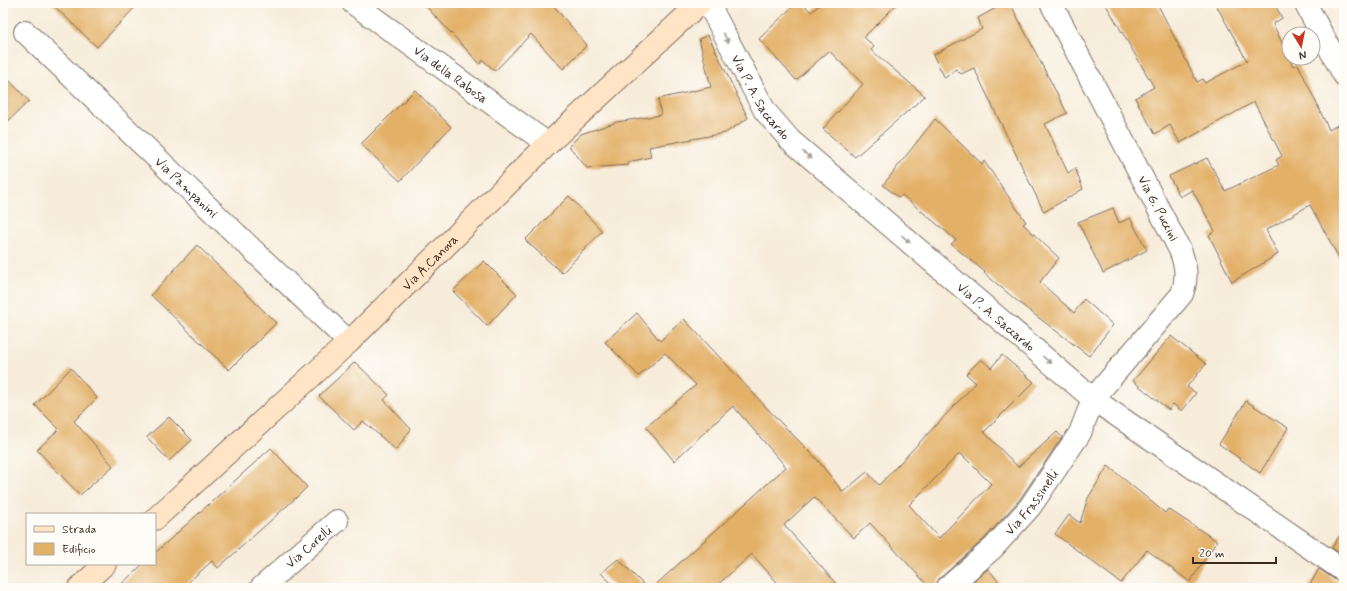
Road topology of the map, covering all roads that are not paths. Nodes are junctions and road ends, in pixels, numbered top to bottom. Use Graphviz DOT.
graph roads {
  1 [pos="354,3"];
  2 [pos="700,3"];
  3 [pos="708,3"];
  4 [pos="1051,3"];
  5 [pos="1305,3"];
  6 [pos="24,32"];
  7 [pos="1344,75"];
  8 [pos="548,144"];
  9 [pos="349,342"];
  10 [pos="1093,399"];
  11 [pos="156,518"];
  12 [pos="337,521"];
  13 [pos="104,565"];
  14 [pos="1344,572"];
  15 [pos="79,588"];
  16 [pos="261,588"];
  17 [pos="947,588"];
  1 -- 8 [label="street, Via della Rabosa"];
  2 -- 8 [label="street, Via A.Canova"];
  3 -- 10 [label="street, Via P. A. Saccardo, one-way"];
  4 -- 10 [label="street, Via G. Puccini"];
  5 -- 7 [label="street"];
  6 -- 9 [label="street, Via Pampanini"];
  8 -- 9 [label="street, Via A.Canova"];
  9 -- 11 [label="street, Via A.Canova"];
  10 -- 14 [label="street, Via P. A. Saccardo"];
  10 -- 17 [label="street, Via Frassinelli"];
  12 -- 16 [label="street, Via Corelli"];
  13 -- 15 [label="street"];
}
